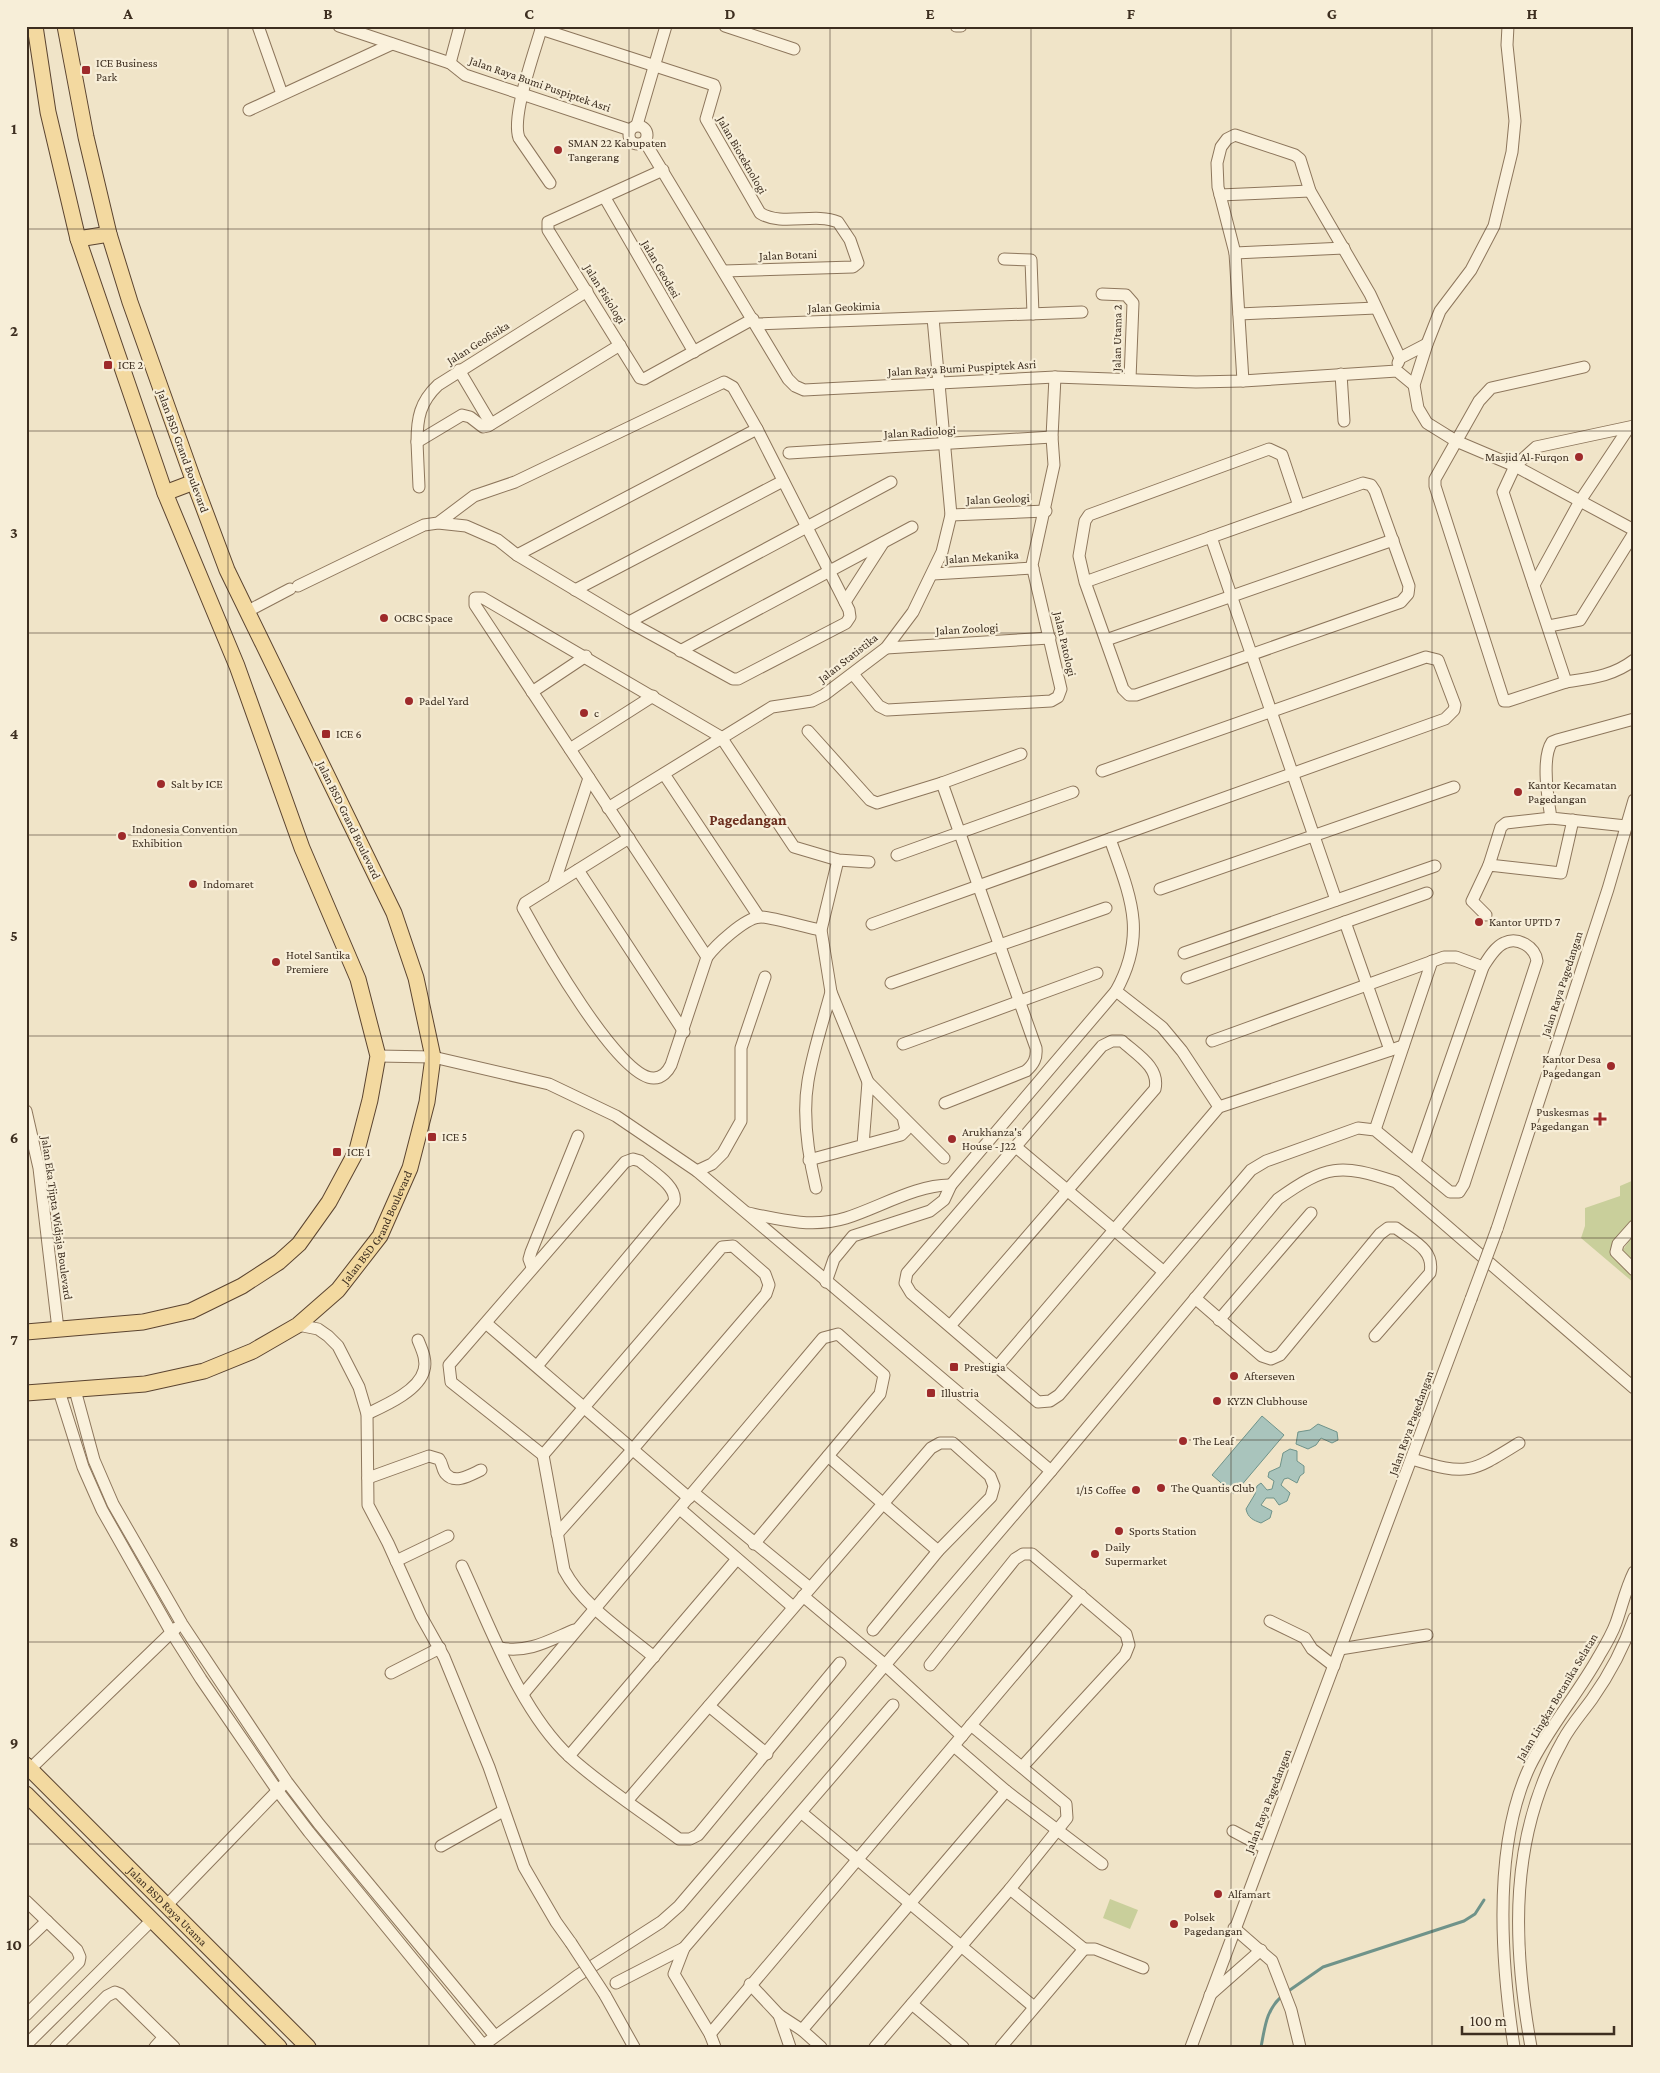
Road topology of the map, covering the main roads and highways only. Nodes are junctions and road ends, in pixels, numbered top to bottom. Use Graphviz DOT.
graph roads {
  1 [pos="35,26"];
  2 [pos="65,26"];
  3 [pos="109,234"];
  4 [pos="78,240"];
  5 [pos="194,482"];
  6 [pos="165,493"];
  7 [pos="26,1332"];
  8 [pos="26,1393"];
  9 [pos="28,1767"];
  10 [pos="26,1794"];
  11 [pos="279,2047"];
  12 [pos="308,2047"];
  1 -- 4 [label="main road"];
  2 -- 3 [label="main road, Jalan BSD Grand Boulevard"];
  3 -- 4 [label="main road"];
  3 -- 5 [label="main road, Jalan BSD Grand Boulevard"];
  4 -- 6 [label="main road"];
  5 -- 6 [label="main road"];
  5 -- 8 [label="main road, Jalan BSD Grand Boulevard"];
  6 -- 7 [label="main road"];
  9 -- 12 [label="main road, Jalan BSD Raya Utama"];
  10 -- 11 [label="main road, Jalan BSD Raya Utama"];
}
